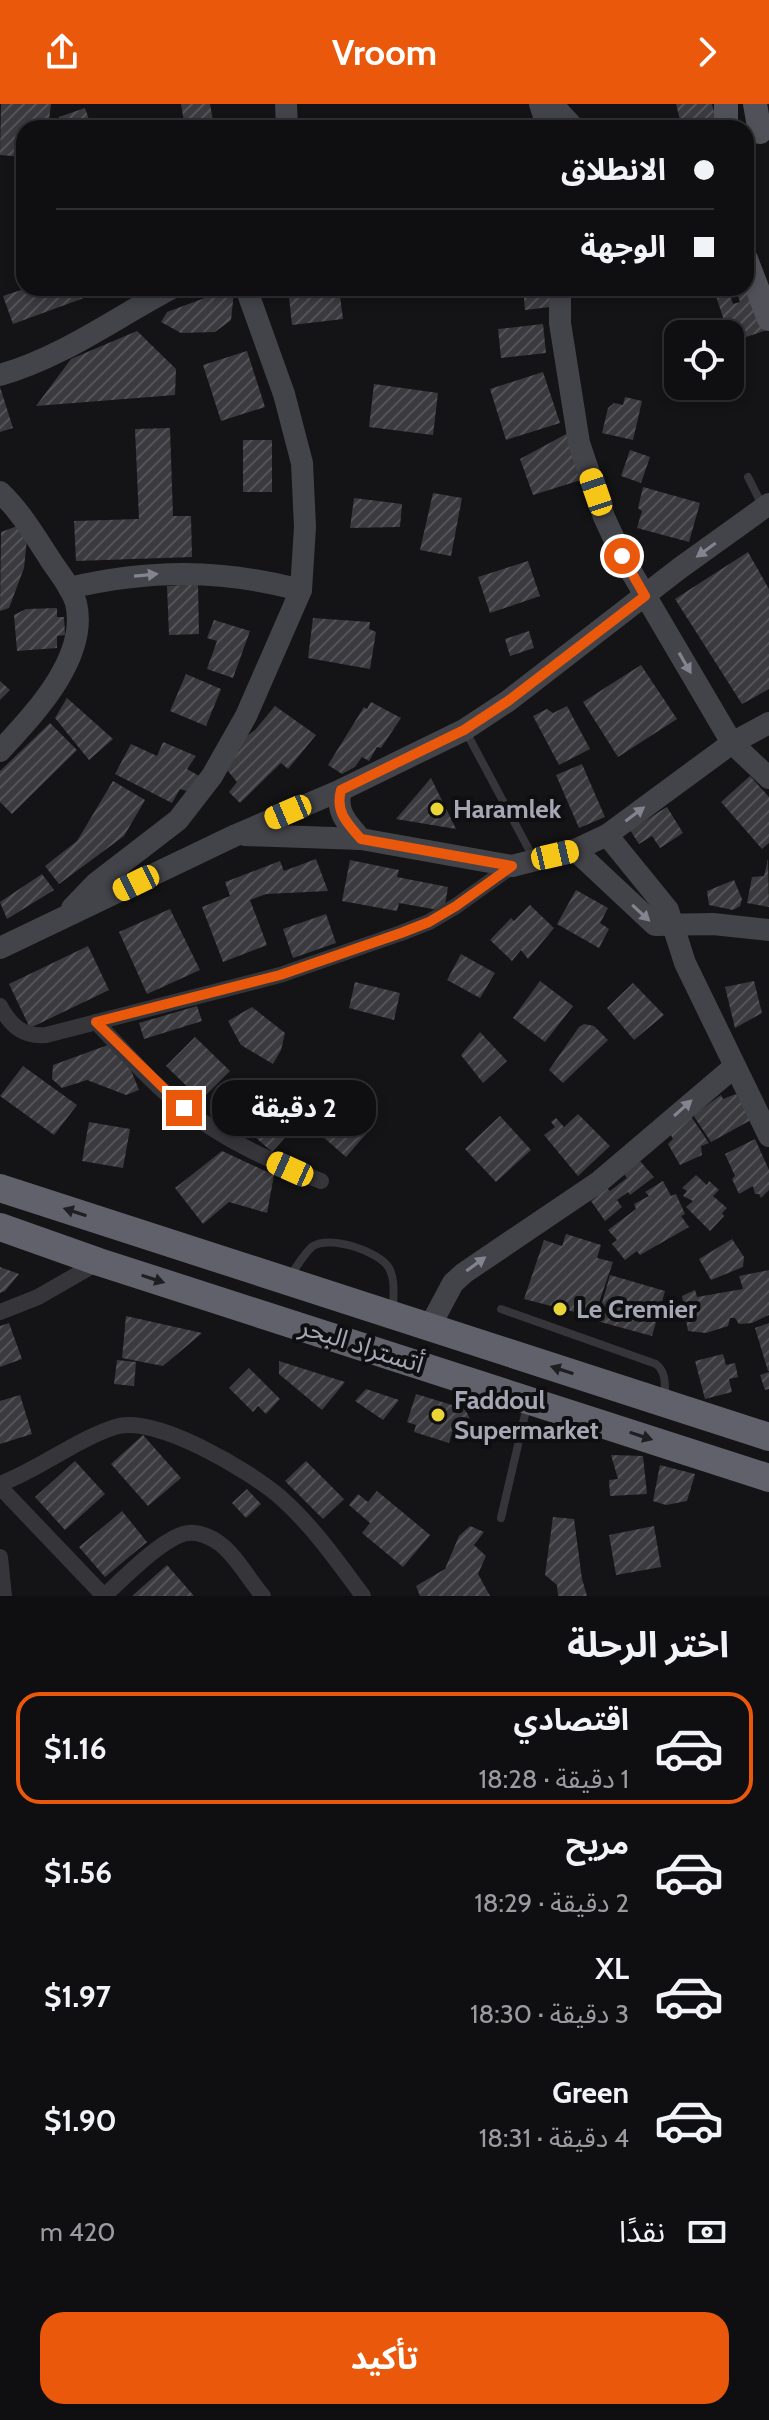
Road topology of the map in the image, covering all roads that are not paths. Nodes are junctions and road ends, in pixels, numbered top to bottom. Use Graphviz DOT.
graph roads {
  1 [pos="552,104"];
  2 [pos="755,104"];
  3 [pos="567,120"];
  4 [pos="758,132"];
  5 [pos="754,280"];
  6 [pos="157,296"];
  7 [pos="249,296"];
  8 [pos="560,296"];
  9 [pos="769,319"];
  10 [pos="0,375"];
  11 [pos="748,477"];
  12 [pos="0,492"];
  13 [pos="766,506"];
  14 [pos="69,588"];
  15 [pos="301,590"];
  16 [pos="645,596"];
  17 [pos="769,723"];
  18 [pos="464,730"];
  19 [pos="732,743"];
  20 [pos="0,751"];
  21 [pos="769,778"];
  22 [pos="341,790"];
  23 [pos="236,835"];
  24 [pos="607,835"];
  25 [pos="361,839"];
  26 [pos="575,850"];
  27 [pos="534,860"];
  28 [pos="512,866"];
  29 [pos="61,920"];
  30 [pos="672,926"];
  31 [pos="769,930"];
  32 [pos="0,948"];
  33 [pos="0,1006"];
  34 [pos="96,1022"];
  35 [pos="734,1067"];
  36 [pos="769,1136"];
  37 [pos="321,1181"];
  38 [pos="0,1188"];
  39 [pos="0,1227"];
  40 [pos="99,1262"];
  41 [pos="287,1280"];
  42 [pos="501,1309"];
  43 [pos="0,1312"];
  44 [pos="393,1314"];
  45 [pos="430,1326"];
  46 [pos="529,1399"];
  47 [pos="665,1403"];
  48 [pos="769,1437"];
  49 [pos="769,1478"];
  50 [pos="0,1486"];
  51 [pos="501,1518"];
  52 [pos="0,1557"];
  53 [pos="4,1596"];
  54 [pos="104,1596"];
  55 [pos="263,1596"];
  56 [pos="363,1596"];
  1 -- 3 [label="street"];
  2 -- 4 [label="main road"];
  5 -- 9 [label="main road"];
  6 -- 10 [label="street"];
  7 -- 15 [label="street"];
  8 -- 16 [label="street"];
  11 -- 13 [label="lane"];
  12 -- 14 [label="street"];
  13 -- 16 [label="street, one-way"];
  14 -- 15 [label="street, one-way"];
  14 -- 20 [label="street"];
  15 -- 29 [label="street"];
  16 -- 18 [label="street"];
  16 -- 19 [label="street, one-way"];
  17 -- 19 [label="street"];
  18 -- 22 [label="street"];
  18 -- 27 [label="lane"];
  19 -- 21 [label="street"];
  24 -- 19 [label="street, one-way"];
  22 -- 23 [label="street"];
  22 -- 25 [label="street"];
  23 -- 25 [label="street"];
  23 -- 29 [label="street"];
  24 -- 26 [label="street"];
  24 -- 30 [label="street"];
  25 -- 28 [label="street"];
  26 -- 27 [label="street"];
  26 -- 30 [label="street, one-way"];
  27 -- 28 [label="street"];
  28 -- 34 [label="street"];
  29 -- 32 [label="street"];
  30 -- 31 [label="street"];
  30 -- 35 [label="street"];
  33 -- 34 [label="street"];
  34 -- 37 [label="street"];
  35 -- 36 [label="street"];
  45 -- 35 [label="street, one-way"];
  41 -- 38 [label="highway, أتستراد البحر, one-way"];
  39 -- 40 [label="highway, أتستراد البحر"];
  40 -- 43 [label="street"];
  40 -- 46 [label="highway, أتستراد البحر, one-way"];
  41 -- 44 [label="highway, أتستراد البحر"];
  41 -- 44 [label="lane"];
  42 -- 47 [label="lane"];
  44 -- 45 [label="highway, أتستراد البحر"];
  47 -- 45 [label="highway, أتستراد البحر, one-way"];
  46 -- 49 [label="highway, أتستراد البحر, one-way"];
  46 -- 51 [label="lane"];
  47 -- 48 [label="highway, أتستراد البحر"];
  50 -- 54 [label="street"];
  50 -- 56 [label="street"];
  52 -- 53 [label="street"];
  54 -- 55 [label="street"];
}
